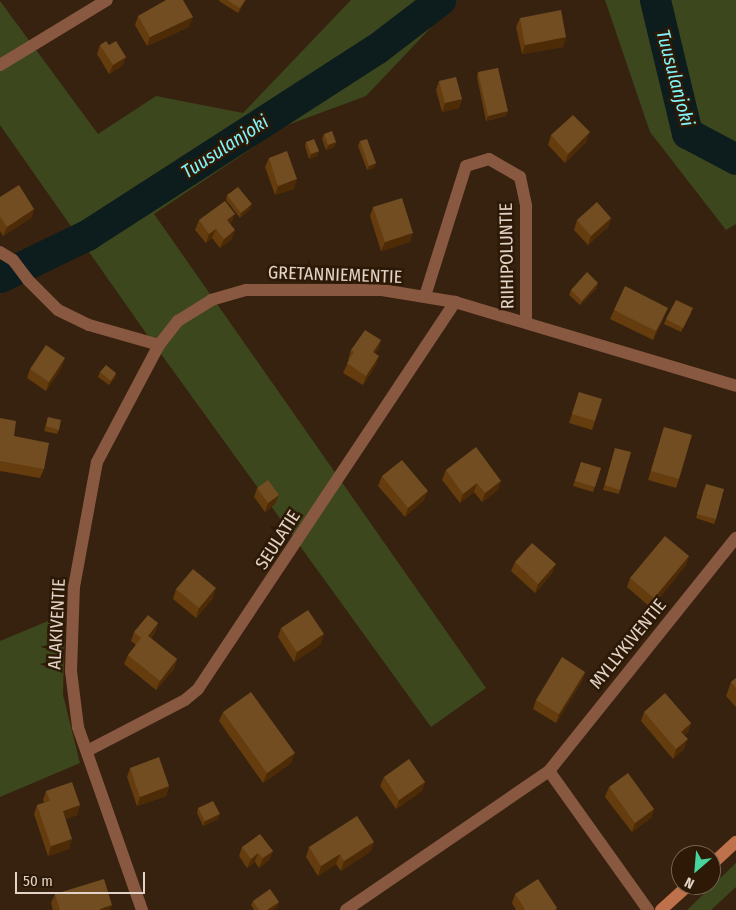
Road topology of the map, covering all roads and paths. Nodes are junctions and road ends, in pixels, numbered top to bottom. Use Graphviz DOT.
graph roads {
  1 [pos="107,0"];
  2 [pos="0,65"];
  3 [pos="0,252"];
  4 [pos="425,296"];
  5 [pos="455,302"];
  6 [pos="526,322"];
  7 [pos="159,344"];
  8 [pos="736,386"];
  9 [pos="736,538"];
  10 [pos="87,751"];
  11 [pos="549,771"];
  12 [pos="736,842"];
  13 [pos="721,856"];
  14 [pos="678,895"];
  15 [pos="142,910"];
  16 [pos="346,910"];
  17 [pos="648,910"];
  18 [pos="661,910"];
  1 -- 2 [label="street"];
  3 -- 7 [label="street"];
  4 -- 5 [label="street, GRETANNIEMENTIE"];
  4 -- 6 [label="street, RIIHIPOLUNTIE"];
  4 -- 7 [label="street, GRETANNIEMENTIE"];
  5 -- 6 [label="street, GRETANNIEMENTIE"];
  5 -- 10 [label="street, SEULATIE"];
  6 -- 8 [label="street, GRETANNIEMENTIE"];
  7 -- 10 [label="street, ALAKIVENTIE"];
  9 -- 11 [label="street, MYLLYKIVENTIE"];
  10 -- 15 [label="street, ALAKIVENTIE"];
  11 -- 16 [label="street, MYLLYKIVENTIE"];
  11 -- 17 [label="street"];
  12 -- 13 [label="main road"];
  14 -- 18 [label="main road"];
}
